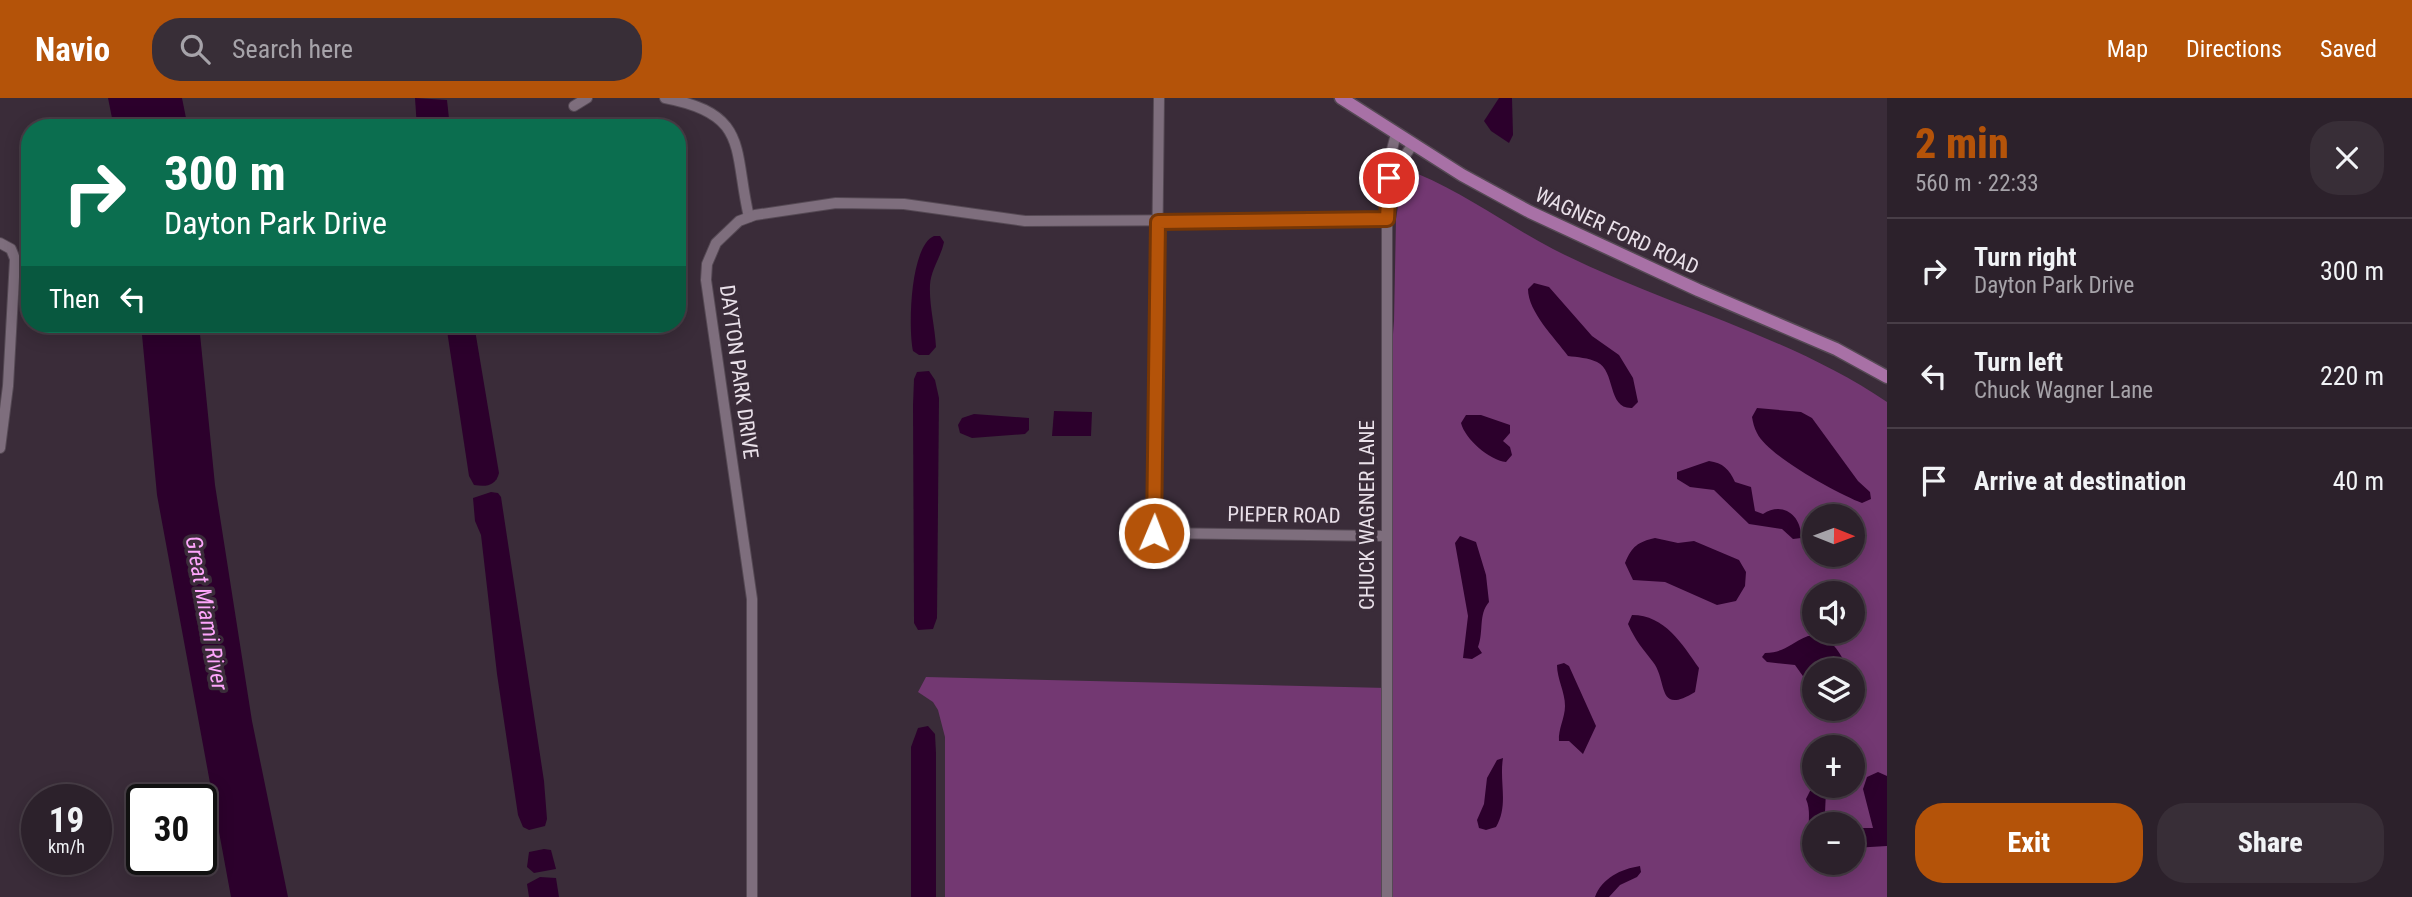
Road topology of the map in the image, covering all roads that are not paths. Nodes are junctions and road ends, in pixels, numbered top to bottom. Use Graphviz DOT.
graph roads {
  1 [pos="587,98"];
  2 [pos="665,98"];
  3 [pos="1159,98"];
  4 [pos="1341,98"];
  5 [pos="574,106"];
  6 [pos="1395,134"];
  7 [pos="1413,144"];
  8 [pos="1389,178"];
  9 [pos="749,217"];
  10 [pos="1387,219"];
  11 [pos="1158,222"];
  12 [pos="3,244"];
  13 [pos="1887,377"];
  14 [pos="0,448"];
  15 [pos="1386,536"];
  16 [pos="751,897"];
  17 [pos="1387,897"];
  1 -- 5 [label="street"];
  2 -- 9 [label="street"];
  3 -- 11 [label="street, PIEPER ROAD"];
  4 -- 6 [label="main road, WAGNER FORD ROAD"];
  6 -- 7 [label="main road, WAGNER FORD ROAD"];
  6 -- 8 [label="street, CHUCK WAGNER LANE"];
  7 -- 8 [label="street"];
  7 -- 13 [label="main road, WAGNER FORD ROAD"];
  8 -- 10 [label="street, CHUCK WAGNER LANE"];
  9 -- 11 [label="street, DAYTON PARK DRIVE"];
  9 -- 16 [label="street, DAYTON PARK DRIVE"];
  10 -- 11 [label="street, DAYTON PARK DRIVE"];
  10 -- 15 [label="street, CHUCK WAGNER LANE"];
  11 -- 15 [label="street, PIEPER ROAD"];
  12 -- 14 [label="street"];
  15 -- 17 [label="street, CHUCK WAGNER LANE"];
}
